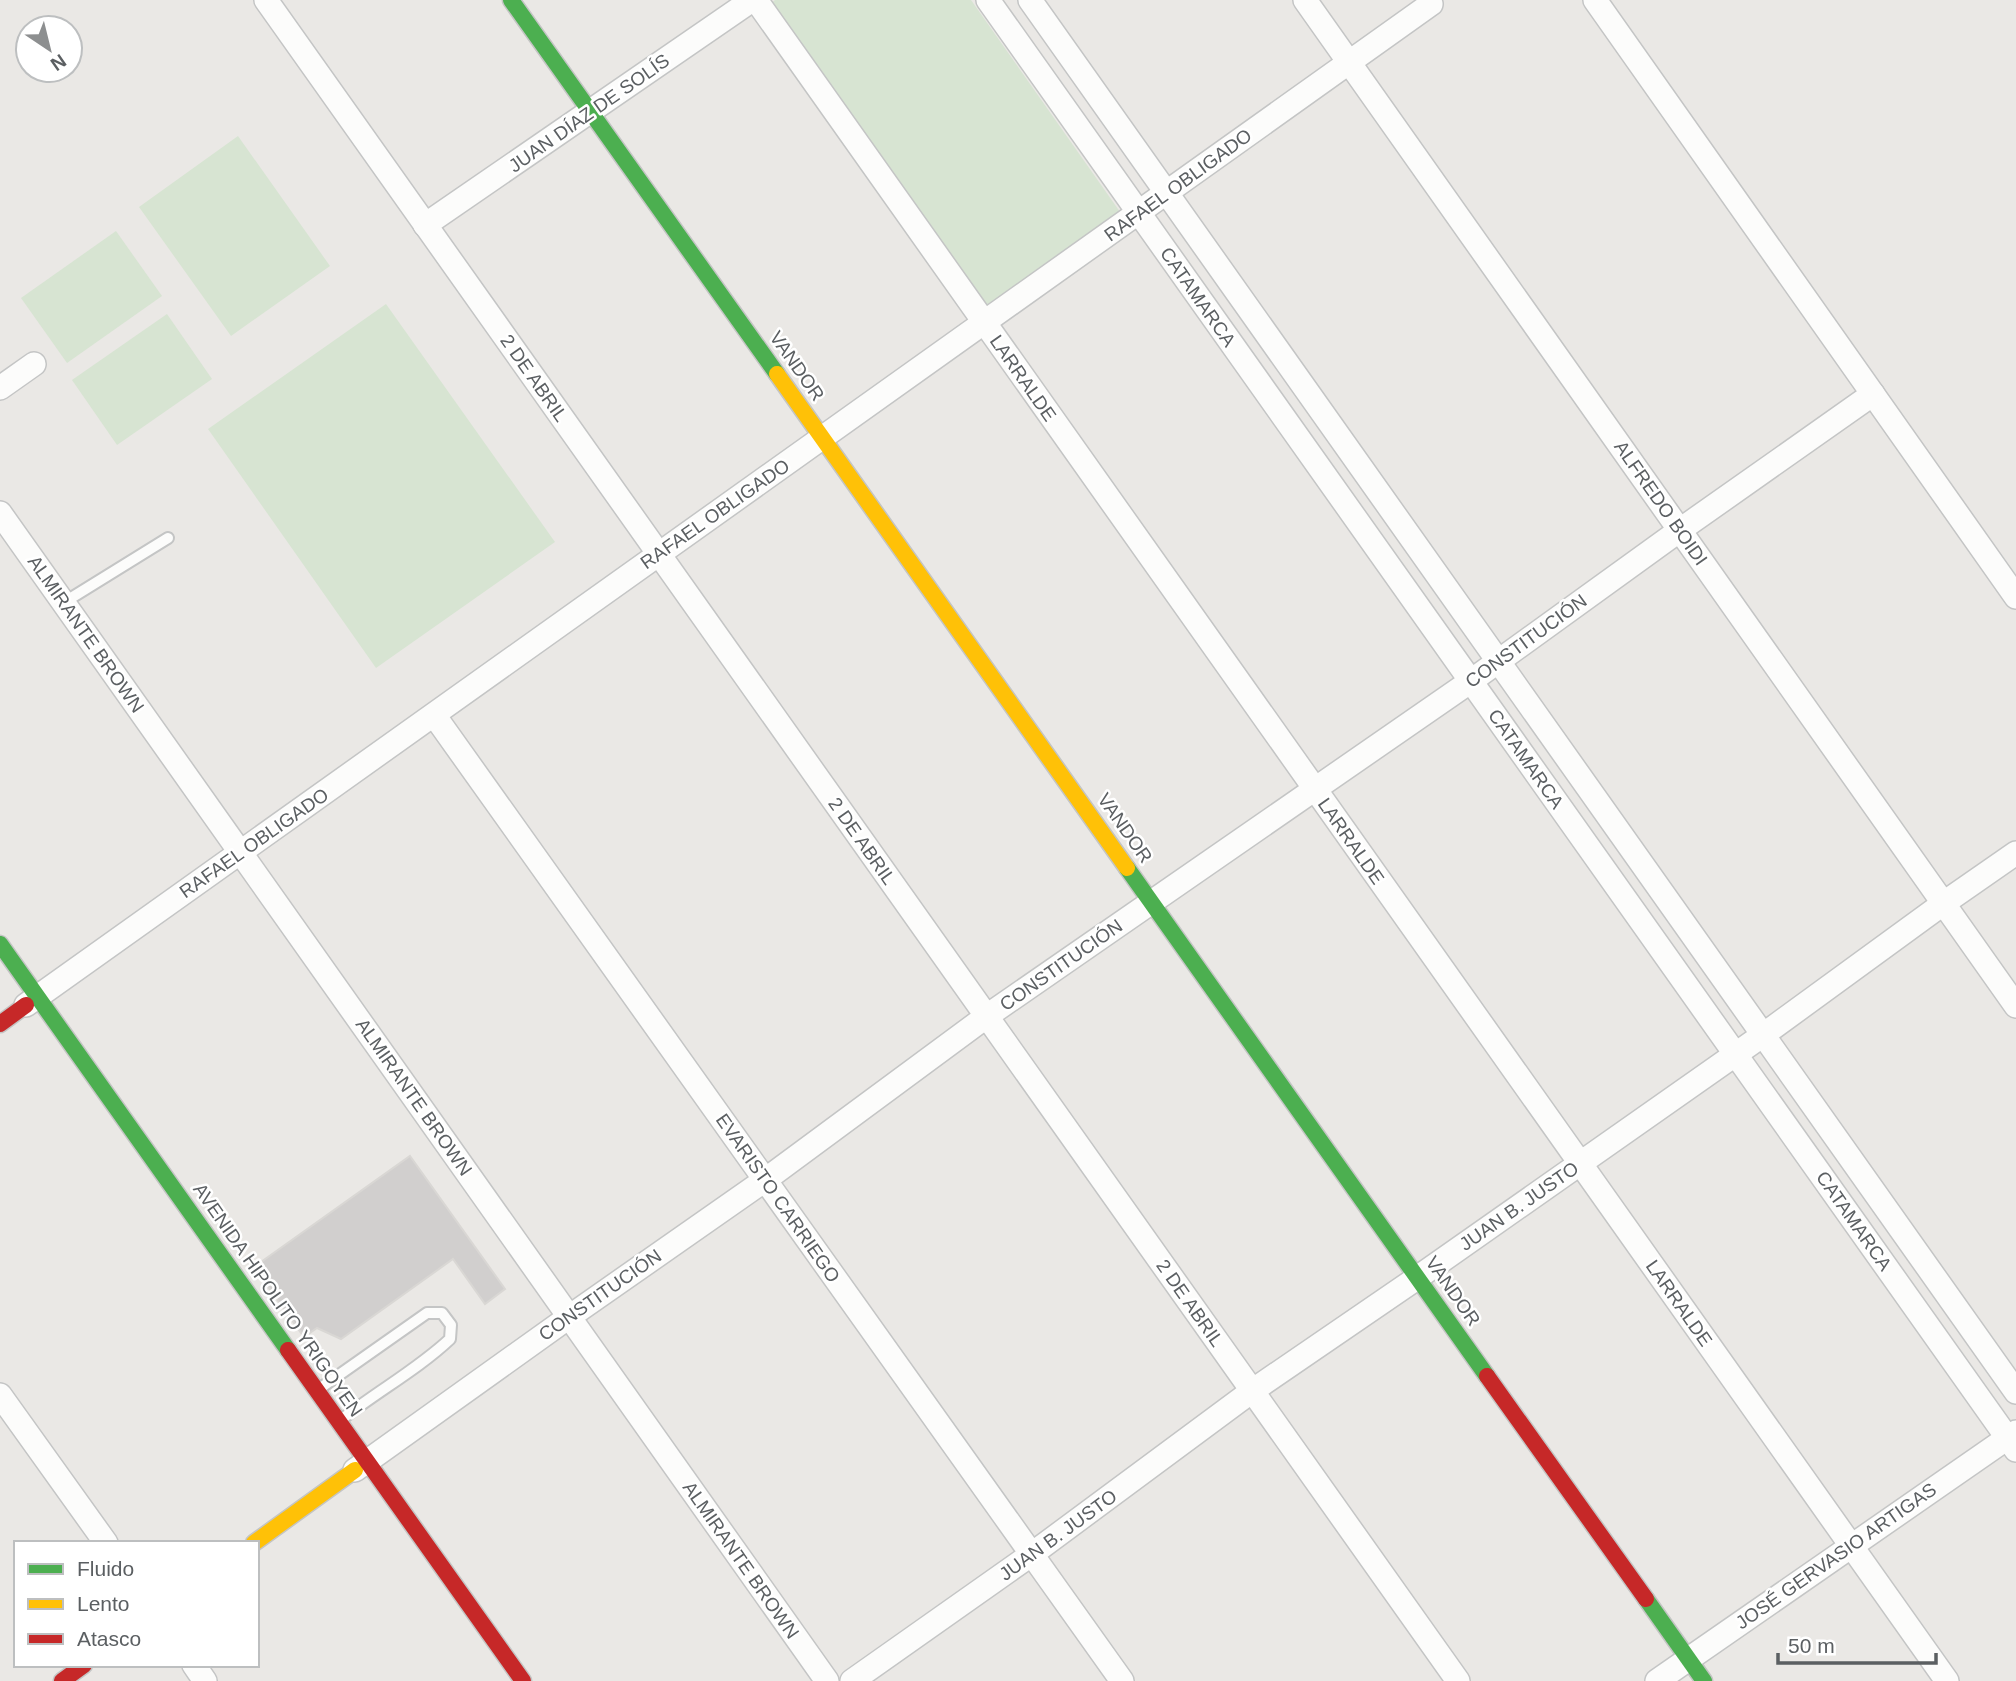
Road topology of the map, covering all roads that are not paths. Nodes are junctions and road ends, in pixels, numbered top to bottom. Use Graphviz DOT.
graph roads {
  1 [pos="266,0"];
  2 [pos="511,0"];
  3 [pos="754,0"];
  4 [pos="988,0"];
  5 [pos="1030,0"];
  6 [pos="1306,0"];
  7 [pos="1595,0"];
  8 [pos="1432,4"];
  9 [pos="1350,62"];
  10 [pos="591,112"];
  11 [pos="1167,193"];
  12 [pos="1139,213"];
  13 [pos="425,225"];
  14 [pos="984,323"];
  15 [pos="34,364"];
  16 [pos="0,388"];
  17 [pos="1872,394"];
  18 [pos="822,438"];
  19 [pos="0,513"];
  20 [pos="1680,530"];
  21 [pos="168,538"];
  22 [pos="659,554"];
  23 [pos="2016,597"];
  24 [pos="63,603"];
  25 [pos="1498,660"];
  26 [pos="1471,681"];
  27 [pos="434,715"];
  28 [pos="1314,788"];
  29 [pos="240,852"];
  30 [pos="2016,853"];
  31 [pos="1152,903"];
  32 [pos="1944,903"];
  33 [pos="0,944"];
  34 [pos="0,968"];
  35 [pos="32,1001"];
  36 [pos="2016,1006"];
  37 [pos="986,1016"];
  38 [pos="0,1024"];
  39 [pos="1763,1035"];
  40 [pos="1735,1053"];
  41 [pos="1580,1163"];
  42 [pos="765,1180"];
  43 [pos="1418,1278"];
  44 [pos="569,1317"];
  45 [pos="317,1391"];
  46 [pos="1252,1391"];
  47 [pos="2016,1392"];
  48 [pos="0,1395"];
  49 [pos="339,1422"];
  50 [pos="2013,1440"];
  51 [pos="361,1465"];
  52 [pos="105,1541"];
  53 [pos="257,1541"];
  54 [pos="1851,1546"];
  55 [pos="1032,1555"];
  56 [pos="1688,1659"];
  57 [pos="81,1667"];
  58 [pos="62,1681"];
  59 [pos="504,1681"];
  60 [pos="523,1681"];
  61 [pos="827,1681"];
  62 [pos="852,1681"];
  63 [pos="1122,1681"];
  64 [pos="1458,1681"];
  65 [pos="1657,1681"];
  66 [pos="1704,1681"];
  67 [pos="1947,1681"];
  1 -- 13 [label="street, 2 DE ABRIL"];
  2 -- 10 [label="street, VANDOR"];
  3 -- 10 [label="street, JUAN DÍAZ DE SOLÍS"];
  3 -- 14 [label="street, LARRALDE"];
  4 -- 12 [label="street, CATAMARCA"];
  5 -- 11 [label="street, CATAMARCA"];
  6 -- 9 [label="street, ALFREDO BOIDI"];
  7 -- 17 [label="street"];
  8 -- 9 [label="street, RAFAEL OBLIGADO"];
  9 -- 11 [label="street, RAFAEL OBLIGADO"];
  9 -- 20 [label="street, ALFREDO BOIDI"];
  10 -- 13 [label="street, JUAN DÍAZ DE SOLÍS"];
  10 -- 18 [label="street, VANDOR"];
  11 -- 12 [label="street, RAFAEL OBLIGADO"];
  11 -- 25 [label="street, CATAMARCA"];
  12 -- 14 [label="street, RAFAEL OBLIGADO"];
  12 -- 26 [label="street, CATAMARCA"];
  13 -- 22 [label="street, 2 DE ABRIL"];
  14 -- 18 [label="street, RAFAEL OBLIGADO"];
  14 -- 28 [label="street, LARRALDE"];
  15 -- 16 [label="street"];
  17 -- 20 [label="street, CONSTITUCIÓN"];
  17 -- 23 [label="street"];
  18 -- 22 [label="street, RAFAEL OBLIGADO"];
  18 -- 31 [label="street, VANDOR"];
  19 -- 24 [label="street, ALMIRANTE BROWN"];
  20 -- 25 [label="street, CONSTITUCIÓN"];
  20 -- 32 [label="street, ALFREDO BOIDI"];
  21 -- 24 [label="lane"];
  22 -- 27 [label="street, RAFAEL OBLIGADO"];
  22 -- 37 [label="street, 2 DE ABRIL"];
  24 -- 29 [label="street, ALMIRANTE BROWN"];
  25 -- 26 [label="street, CONSTITUCIÓN"];
  25 -- 39 [label="street, CATAMARCA"];
  26 -- 28 [label="street, CONSTITUCIÓN"];
  26 -- 40 [label="street, CATAMARCA"];
  27 -- 29 [label="street, RAFAEL OBLIGADO"];
  27 -- 42 [label="street, EVARISTO CARRIEGO"];
  28 -- 31 [label="street, CONSTITUCIÓN"];
  28 -- 41 [label="street, LARRALDE"];
  29 -- 35 [label="street, RAFAEL OBLIGADO"];
  29 -- 44 [label="street, ALMIRANTE BROWN"];
  30 -- 32 [label="street, JUAN B. JUSTO"];
  31 -- 37 [label="street, CONSTITUCIÓN"];
  31 -- 43 [label="street, VANDOR"];
  32 -- 36 [label="street, ALFREDO BOIDI"];
  32 -- 39 [label="street, JUAN B. JUSTO"];
  33 -- 35 [label="street, AVENIDA HIPOLITO YRIGOYEN"];
  34 -- 35 [label="street, AVENIDA HIPOLITO YRIGOYEN"];
  35 -- 38 [label="street, RAFAEL OBLIGADO"];
  35 -- 45 [label="street, AVENIDA HIPOLITO YRIGOYEN"];
  35 -- 51 [label="street, AVENIDA HIPOLITO YRIGOYEN"];
  37 -- 42 [label="street, CONSTITUCIÓN"];
  37 -- 46 [label="street, 2 DE ABRIL"];
  39 -- 40 [label="street, JUAN B. JUSTO"];
  39 -- 47 [label="street, CATAMARCA"];
  40 -- 41 [label="street, JUAN B. JUSTO"];
  40 -- 50 [label="street, CATAMARCA"];
  41 -- 43 [label="street, JUAN B. JUSTO"];
  41 -- 54 [label="street, LARRALDE"];
  42 -- 44 [label="street, CONSTITUCIÓN"];
  42 -- 55 [label="street, EVARISTO CARRIEGO"];
  43 -- 46 [label="street, JUAN B. JUSTO"];
  43 -- 56 [label="street, VANDOR"];
  44 -- 51 [label="street, CONSTITUCIÓN"];
  44 -- 61 [label="street, ALMIRANTE BROWN"];
  45 -- 49 [label="street, AVENIDA HIPOLITO YRIGOYEN"];
  45 -- 49 [label="lane"];
  46 -- 55 [label="street, JUAN B. JUSTO"];
  46 -- 64 [label="street, 2 DE ABRIL"];
  48 -- 52 [label="street"];
  49 -- 51 [label="street, AVENIDA HIPOLITO YRIGOYEN"];
  50 -- 54 [label="street, JOSÉ GERVASIO ARTIGAS"];
  51 -- 53 [label="street, CONSTITUCIÓN"];
  51 -- 59 [label="street, AVENIDA HIPOLITO YRIGOYEN"];
  51 -- 60 [label="street, AVENIDA HIPOLITO YRIGOYEN"];
  54 -- 56 [label="street, JOSÉ GERVASIO ARTIGAS"];
  54 -- 67 [label="street, LARRALDE"];
  55 -- 62 [label="street, JUAN B. JUSTO"];
  55 -- 63 [label="street, EVARISTO CARRIEGO"];
  56 -- 65 [label="street, JOSÉ GERVASIO ARTIGAS"];
  56 -- 66 [label="street, VANDOR"];
  57 -- 58 [label="street"];
}
